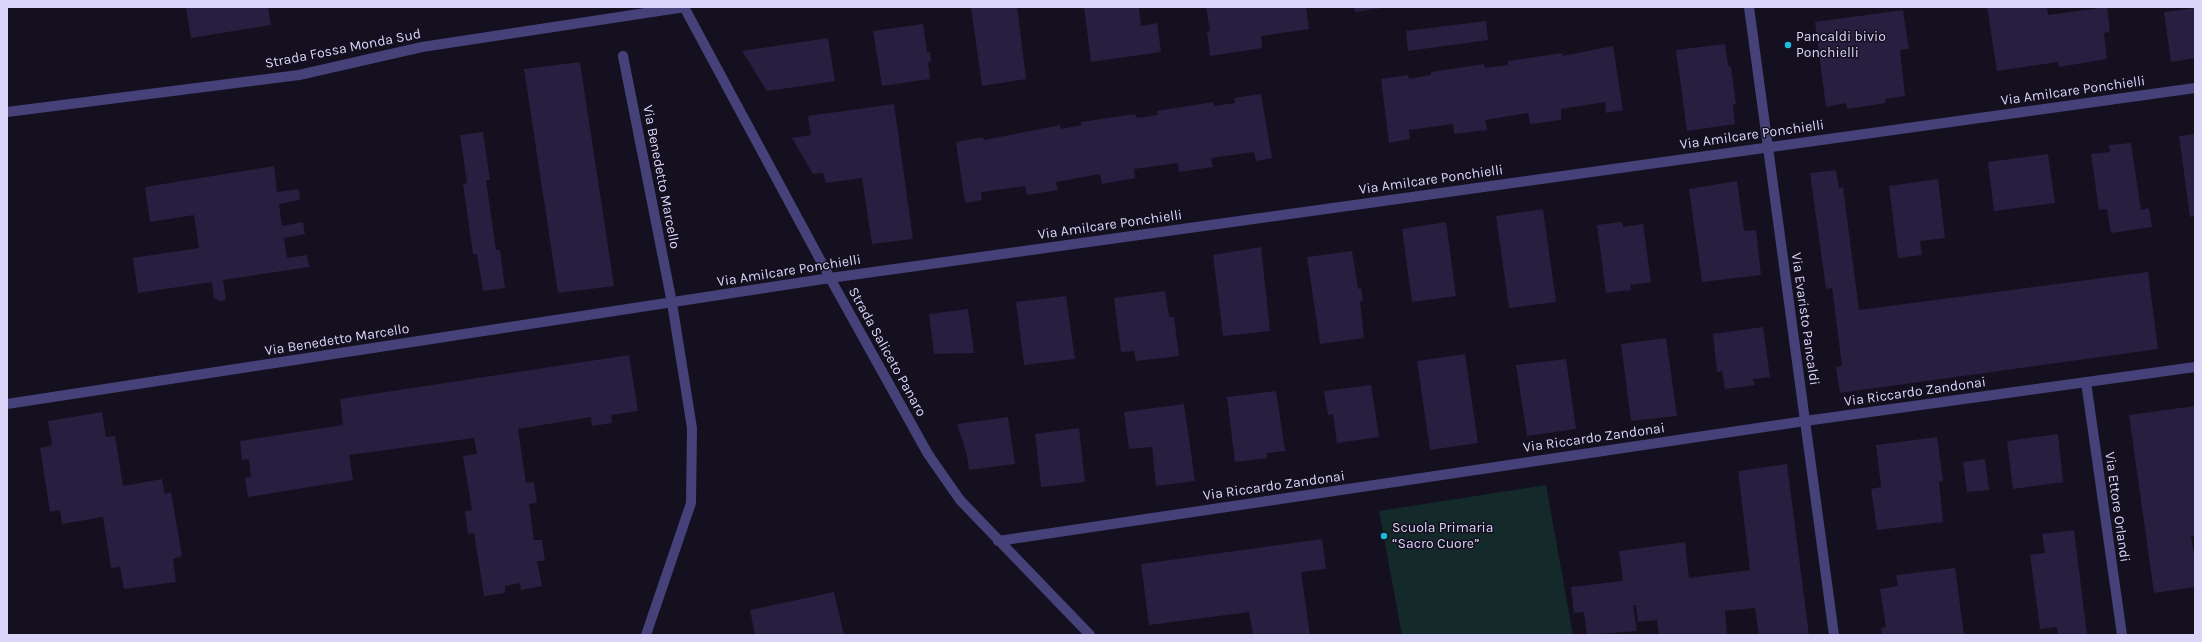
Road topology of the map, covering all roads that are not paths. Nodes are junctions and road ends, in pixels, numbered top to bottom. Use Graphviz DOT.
graph roads {
  1 [pos="684,7"];
  2 [pos="1749,7"];
  3 [pos="623,56"];
  4 [pos="2195,88"];
  5 [pos="7,112"];
  6 [pos="1768,147"];
  7 [pos="830,278"];
  8 [pos="672,304"];
  9 [pos="2195,368"];
  10 [pos="2086,382"];
  11 [pos="7,404"];
  12 [pos="1805,421"];
  13 [pos="998,541"];
  14 [pos="646,635"];
  15 [pos="1090,635"];
  16 [pos="1834,635"];
  17 [pos="2122,635"];
  1 -- 5 [label="street, Strada Fossa Monda Sud"];
  1 -- 7 [label="street, Strada Saliceto Panaro"];
  2 -- 6 [label="street, Via Evaristo Pancaldi"];
  3 -- 8 [label="street, Via Benedetto Marcello"];
  4 -- 6 [label="street, Via Amilcare Ponchielli"];
  6 -- 7 [label="street, Via Amilcare Ponchielli"];
  6 -- 12 [label="street, Via Evaristo Pancaldi"];
  7 -- 8 [label="street, Via Amilcare Ponchielli"];
  7 -- 13 [label="street, Strada Saliceto Panaro"];
  8 -- 11 [label="street, Via Benedetto Marcello"];
  8 -- 14 [label="street, Via Benedetto Marcello"];
  9 -- 10 [label="street, Via Riccardo Zandonai"];
  10 -- 12 [label="street, Via Riccardo Zandonai"];
  10 -- 17 [label="street, Via Ettore Orlandi"];
  12 -- 13 [label="street, Via Riccardo Zandonai"];
  12 -- 16 [label="street, Via Evaristo Pancaldi"];
  13 -- 15 [label="street, Strada Saliceto Panaro"];
}
